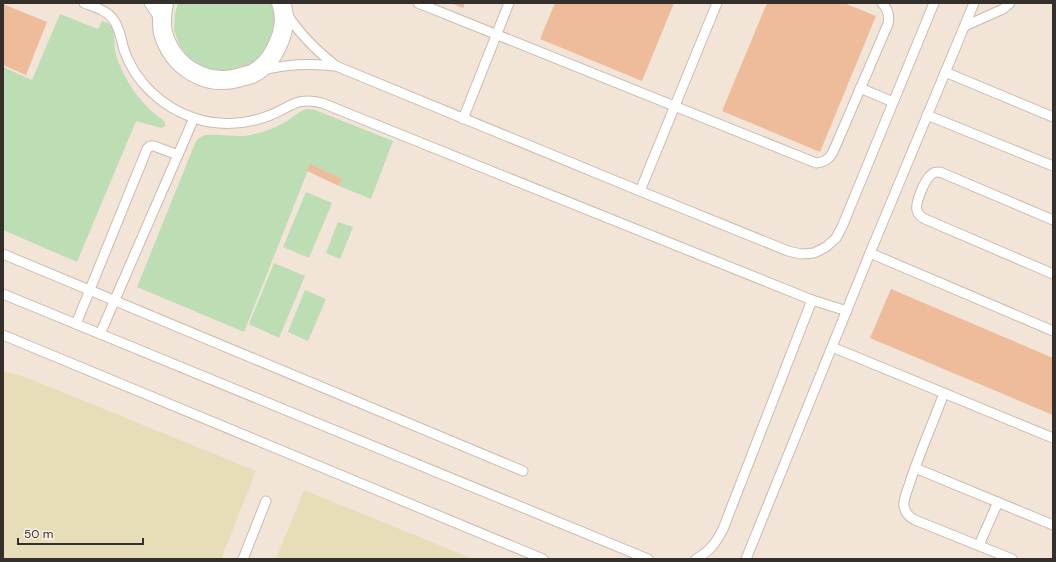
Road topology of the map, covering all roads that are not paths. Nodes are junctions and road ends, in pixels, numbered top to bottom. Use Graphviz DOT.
graph roads {
  1 [pos="84,3"];
  2 [pos="149,3"];
  3 [pos="164,3"];
  4 [pos="418,3"];
  5 [pos="509,3"];
  6 [pos="717,3"];
  7 [pos="882,3"];
  8 [pos="934,3"];
  9 [pos="974,3"];
  10 [pos="1010,3"];
  11 [pos="282,5"];
  12 [pos="965,26"];
  13 [pos="163,32"];
  14 [pos="497,35"];
  15 [pos="336,66"];
  16 [pos="945,72"];
  17 [pos="252,74"];
  18 [pos="860,88"];
  19 [pos="893,102"];
  20 [pos="674,106"];
  21 [pos="927,115"];
  22 [pos="1053,117"];
  23 [pos="194,118"];
  24 [pos="464,118"];
  25 [pos="178,154"];
  26 [pos="1053,166"];
  27 [pos="640,191"];
  28 [pos="1053,220"];
  29 [pos="870,253"];
  30 [pos="3,254"];
  31 [pos="1053,274"];
  32 [pos="90,290"];
  33 [pos="3,294"];
  34 [pos="114,300"];
  35 [pos="812,300"];
  36 [pos="847,311"];
  37 [pos="76,324"];
  38 [pos="1053,331"];
  39 [pos="100,334"];
  40 [pos="3,335"];
  41 [pos="832,347"];
  42 [pos="944,393"];
  43 [pos="1053,438"];
  44 [pos="915,468"];
  45 [pos="523,471"];
  46 [pos="266,501"];
  47 [pos="998,502"];
  48 [pos="1053,524"];
  49 [pos="979,545"];
  50 [pos="243,559"];
  51 [pos="543,559"];
  52 [pos="648,559"];
  53 [pos="696,559"];
  54 [pos="746,559"];
  55 [pos="1012,559"];
  1 -- 23 [label="lane"];
  2 -- 13 [label="lane"];
  3 -- 13 [label="street"];
  4 -- 14 [label="lane"];
  5 -- 14 [label="lane"];
  6 -- 20 [label="lane"];
  7 -- 18 [label="lane"];
  8 -- 19 [label="lane"];
  9 -- 12 [label="lane"];
  10 -- 12 [label="lane"];
  11 -- 15 [label="lane"];
  11 -- 17 [label="street"];
  12 -- 16 [label="lane"];
  13 -- 17 [label="street"];
  14 -- 20 [label="lane"];
  14 -- 24 [label="lane"];
  15 -- 17 [label="lane"];
  15 -- 24 [label="lane"];
  16 -- 21 [label="lane"];
  16 -- 22 [label="lane"];
  18 -- 19 [label="lane"];
  18 -- 20 [label="lane"];
  19 -- 27 [label="lane"];
  20 -- 27 [label="lane"];
  21 -- 26 [label="lane"];
  21 -- 29 [label="lane"];
  23 -- 25 [label="lane"];
  23 -- 35 [label="lane"];
  24 -- 27 [label="lane"];
  25 -- 32 [label="lane"];
  25 -- 34 [label="lane"];
  28 -- 31 [label="lane"];
  29 -- 36 [label="lane"];
  29 -- 38 [label="lane"];
  30 -- 32 [label="lane"];
  32 -- 34 [label="lane"];
  32 -- 37 [label="lane"];
  33 -- 37 [label="lane"];
  34 -- 39 [label="lane"];
  34 -- 45 [label="lane"];
  35 -- 36 [label="lane"];
  35 -- 53 [label="lane"];
  36 -- 41 [label="lane"];
  37 -- 39 [label="lane"];
  39 -- 52 [label="lane"];
  40 -- 51 [label="lane"];
  41 -- 42 [label="lane"];
  41 -- 54 [label="lane"];
  42 -- 43 [label="lane"];
  42 -- 44 [label="lane"];
  44 -- 47 [label="lane"];
  44 -- 49 [label="lane"];
  46 -- 50 [label="lane"];
  47 -- 48 [label="lane"];
  47 -- 49 [label="lane"];
  49 -- 55 [label="lane"];
}
